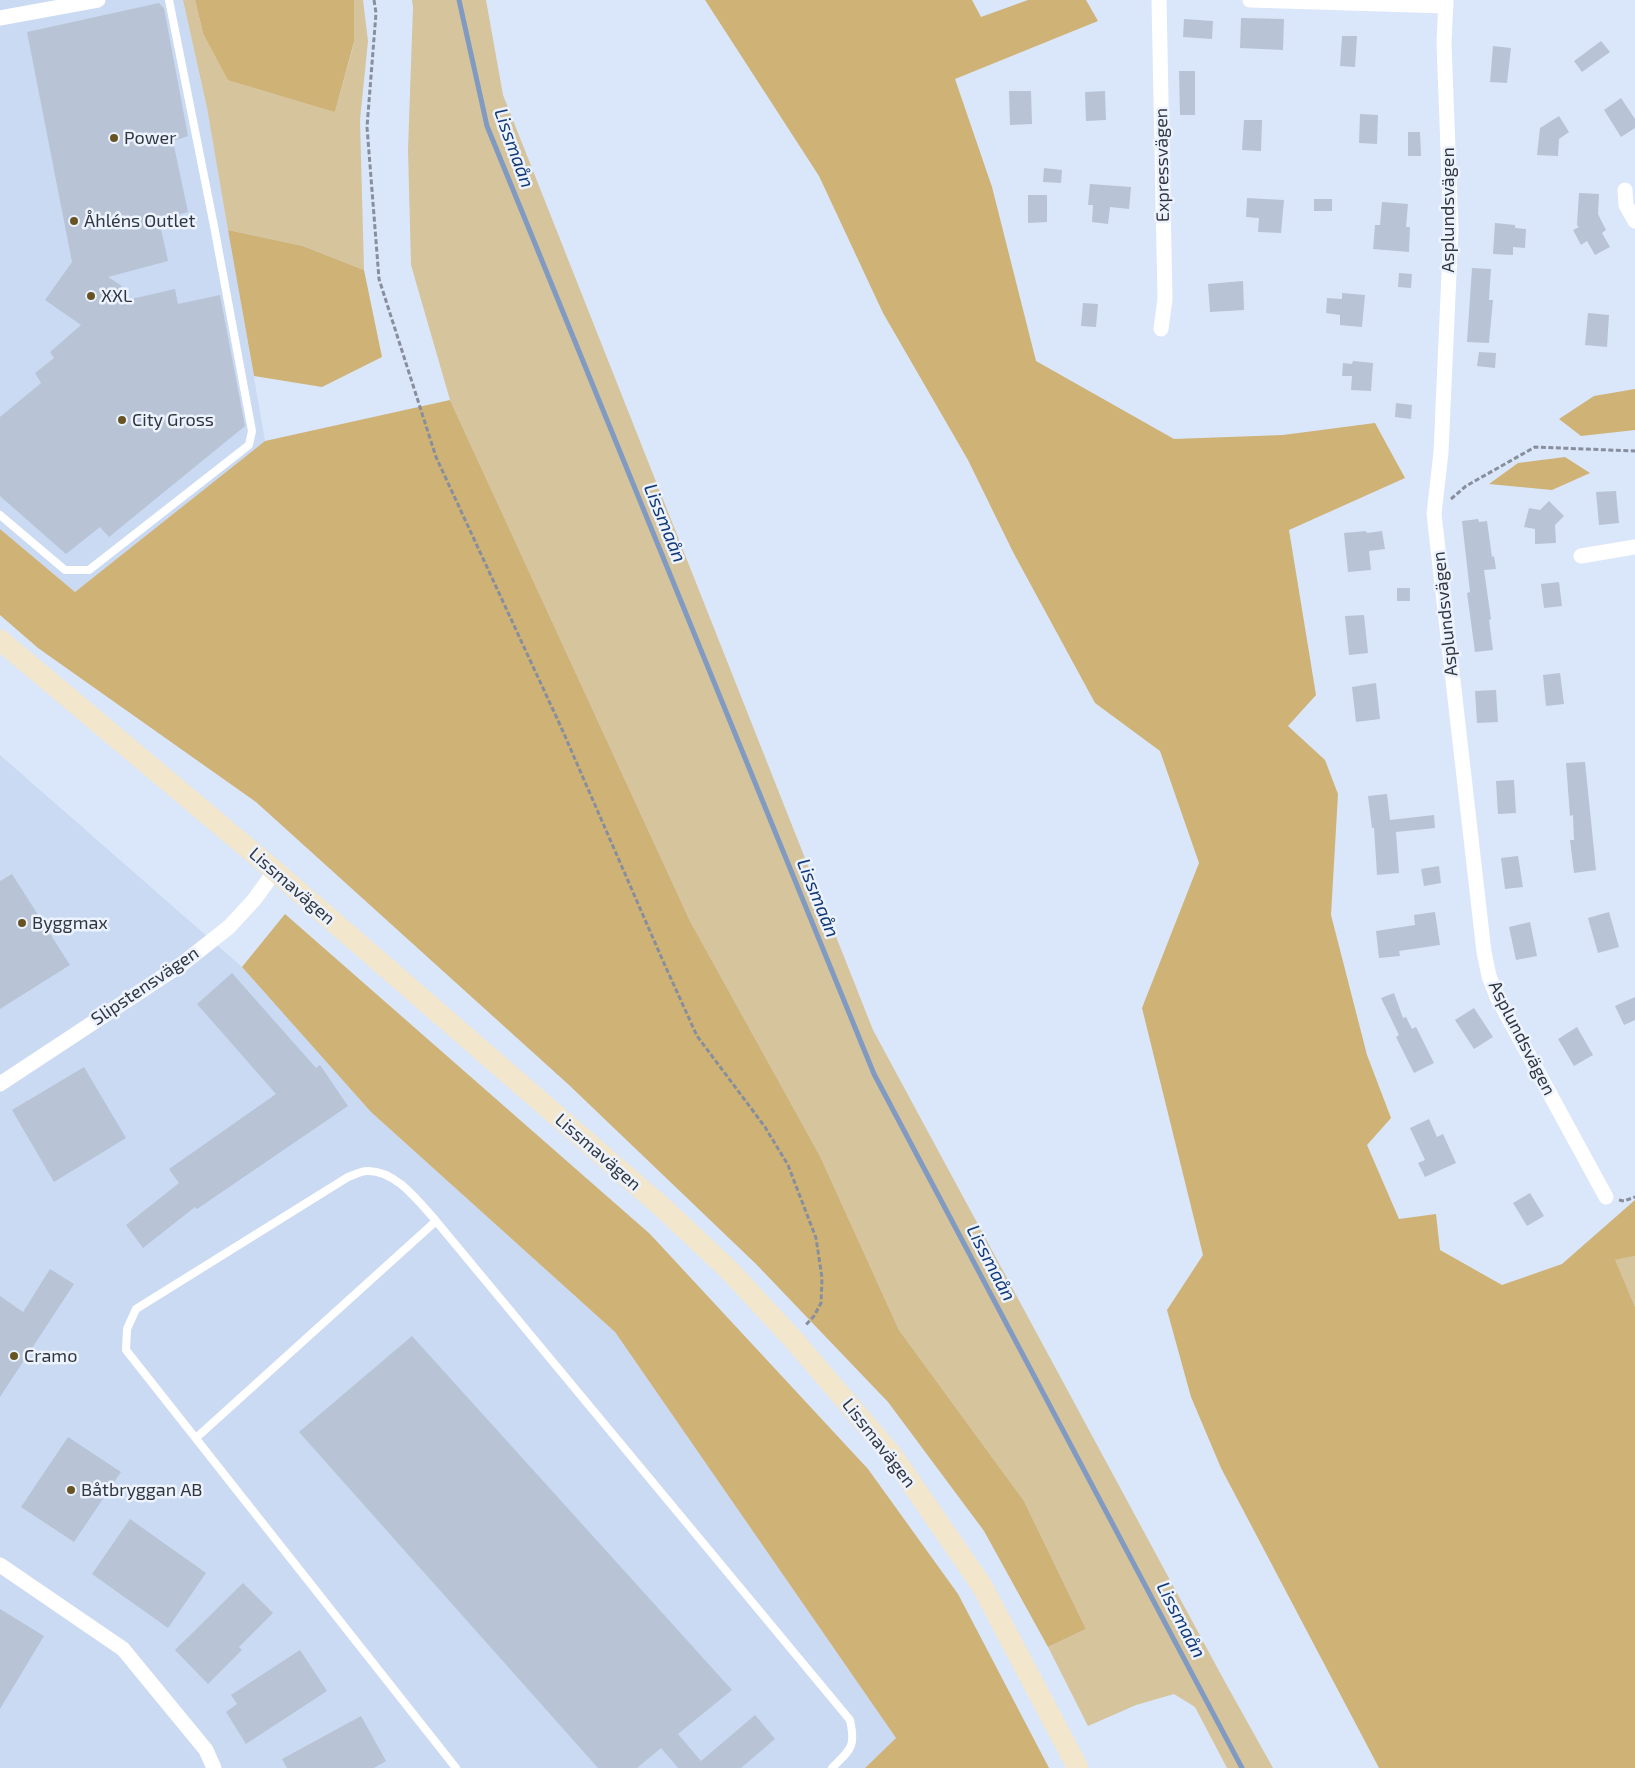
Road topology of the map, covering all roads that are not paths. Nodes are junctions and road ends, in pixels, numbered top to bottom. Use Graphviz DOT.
graph roads {
  1 [pos="98,0"];
  2 [pos="170,0"];
  3 [pos="1159,0"];
  4 [pos="1250,0"];
  5 [pos="1446,3"];
  6 [pos="0,18"];
  7 [pos="1625,190"];
  8 [pos="1635,221"];
  9 [pos="1161,329"];
  10 [pos="0,515"];
  11 [pos="1635,547"];
  12 [pos="1582,556"];
  13 [pos="0,640"];
  14 [pos="275,871"];
  15 [pos="0,1084"];
  16 [pos="1606,1197"];
  17 [pos="436,1221"];
  18 [pos="196,1438"];
  19 [pos="0,1565"];
  20 [pos="214,1768"];
  21 [pos="456,1768"];
  22 [pos="832,1768"];
  23 [pos="1078,1768"];
  1 -- 6 [label="street"];
  2 -- 10 [label="lane"];
  3 -- 9 [label="street, Expressvägen"];
  4 -- 5 [label="street"];
  5 -- 16 [label="street, Asplundsvägen"];
  7 -- 8 [label="street"];
  11 -- 12 [label="street"];
  13 -- 14 [label="street, Lissmavägen"];
  14 -- 15 [label="street, Slipstensvägen"];
  14 -- 23 [label="street, Lissmavägen"];
  17 -- 18 [label="lane"];
  17 -- 18 [label="lane"];
  17 -- 22 [label="lane"];
  18 -- 21 [label="lane"];
  19 -- 20 [label="street"];
}
